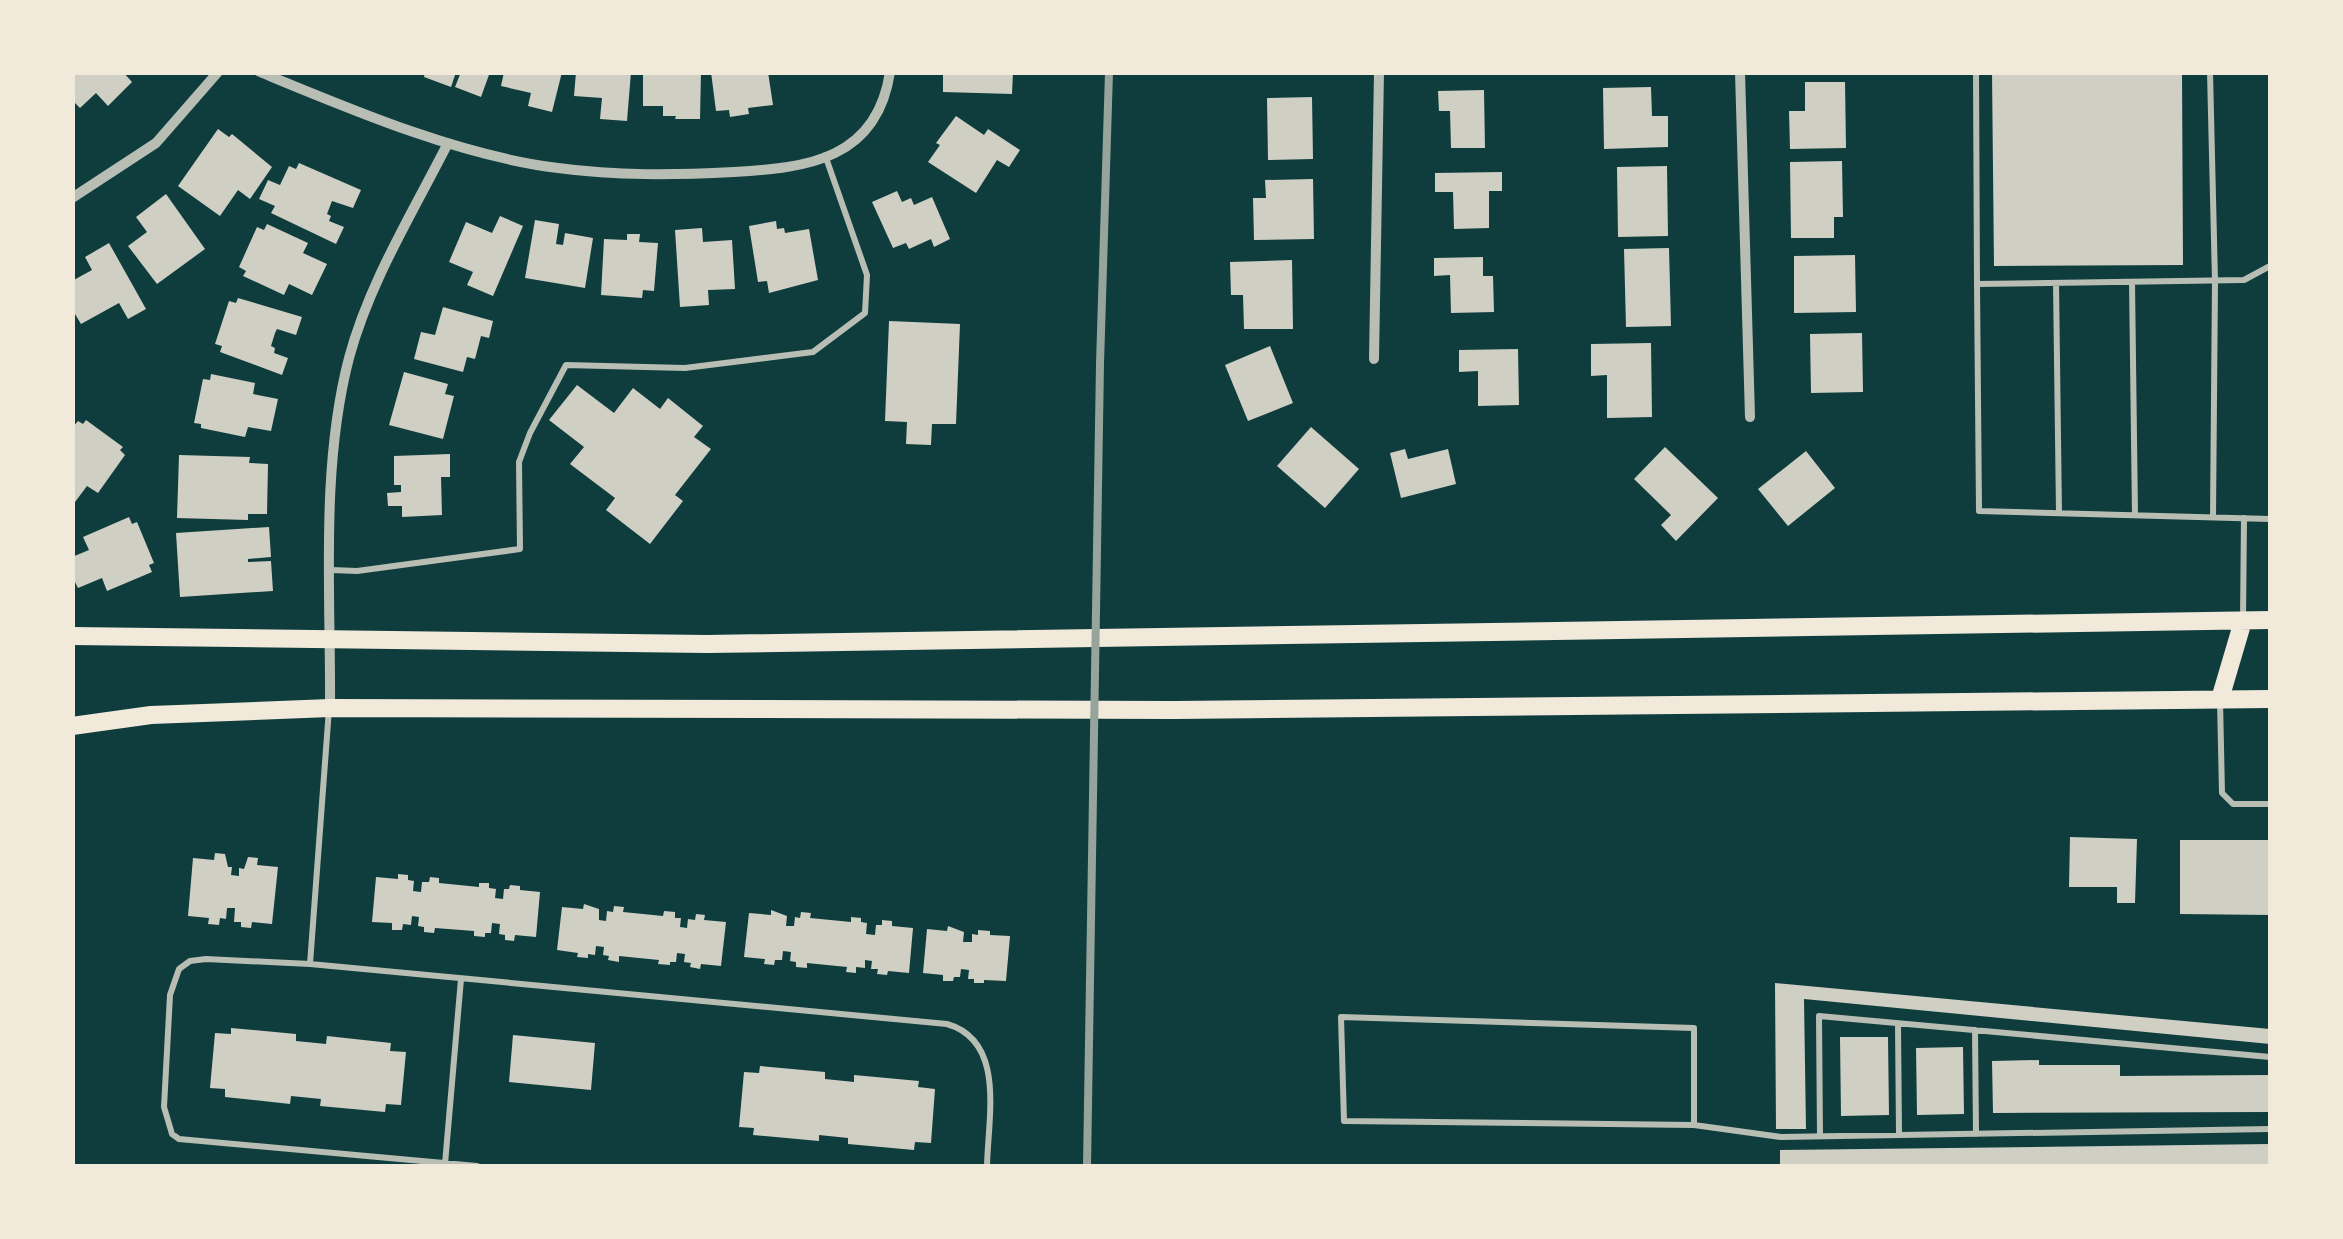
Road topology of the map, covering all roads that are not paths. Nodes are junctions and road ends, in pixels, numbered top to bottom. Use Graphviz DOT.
graph roads {
  1 [pos="218,72"];
  2 [pos="260,72"];
  3 [pos="890,72"];
  4 [pos="1379,72"];
  5 [pos="1740,72"];
  6 [pos="1976,72"];
  7 [pos="2210,72"];
  8 [pos="448,142"];
  9 [pos="825,156"];
  10 [pos="72,198"];
  11 [pos="2270,266"];
  12 [pos="2215,281"];
  13 [pos="2132,282"];
  14 [pos="2056,283"];
  15 [pos="1977,284"];
  16 [pos="1374,359"];
  17 [pos="1750,416"];
  18 [pos="2059,513"];
  19 [pos="2135,515"];
  20 [pos="2213,518"];
  21 [pos="2244,518"];
  22 [pos="2270,518"];
  23 [pos="331,570"];
  24 [pos="2270,620"];
  25 [pos="2244,621"];
  26 [pos="72,636"];
  27 [pos="330,638"];
  28 [pos="2270,698"];
  29 [pos="2220,699"];
  30 [pos="330,708"];
  31 [pos="72,726"];
  32 [pos="2270,804"];
  33 [pos="310,964"];
  34 [pos="461,978"];
  35 [pos="1898,1024"];
  36 [pos="1975,1030"];
  37 [pos="2270,1058"];
  38 [pos="1694,1124"];
  39 [pos="2270,1129"];
  40 [pos="1976,1134"];
  41 [pos="1899,1135"];
  42 [pos="1820,1136"];
  43 [pos="446,1164"];
  44 [pos="478,1166"];
  45 [pos="987,1166"];
  1 -- 10 [label="street"];
  2 -- 8 [label="street"];
  3 -- 9 [label="street"];
  4 -- 16 [label="street"];
  5 -- 17 [label="street"];
  6 -- 15 [label="lane"];
  7 -- 12 [label="lane"];
  8 -- 9 [label="street"];
  8 -- 23 [label="street"];
  9 -- 23 [label="lane"];
  11 -- 12 [label="lane"];
  12 -- 13 [label="lane"];
  12 -- 20 [label="lane"];
  13 -- 14 [label="lane"];
  13 -- 19 [label="lane"];
  14 -- 15 [label="lane"];
  14 -- 18 [label="lane"];
  15 -- 18 [label="lane"];
  18 -- 19 [label="lane"];
  19 -- 20 [label="lane"];
  20 -- 21 [label="lane"];
  21 -- 22 [label="lane"];
  21 -- 25 [label="lane"];
  23 -- 27 [label="street"];
  24 -- 25 [label="main road"];
  25 -- 27 [label="main road"];
  25 -- 29 [label="main road"];
  26 -- 27 [label="main road"];
  27 -- 30 [label="street"];
  28 -- 29 [label="main road"];
  29 -- 30 [label="main road"];
  29 -- 32 [label="lane"];
  30 -- 31 [label="main road"];
  30 -- 33 [label="lane"];
  33 -- 34 [label="lane"];
  33 -- 43 [label="lane"];
  34 -- 43 [label="lane"];
  34 -- 45 [label="lane"];
  35 -- 36 [label="lane"];
  35 -- 41 [label="lane"];
  35 -- 42 [label="lane"];
  36 -- 37 [label="lane"];
  36 -- 40 [label="lane"];
  38 -- 38 [label="lane"];
  38 -- 42 [label="lane"];
  39 -- 40 [label="lane"];
  40 -- 41 [label="lane"];
  41 -- 42 [label="lane"];
  43 -- 44 [label="lane"];
}
